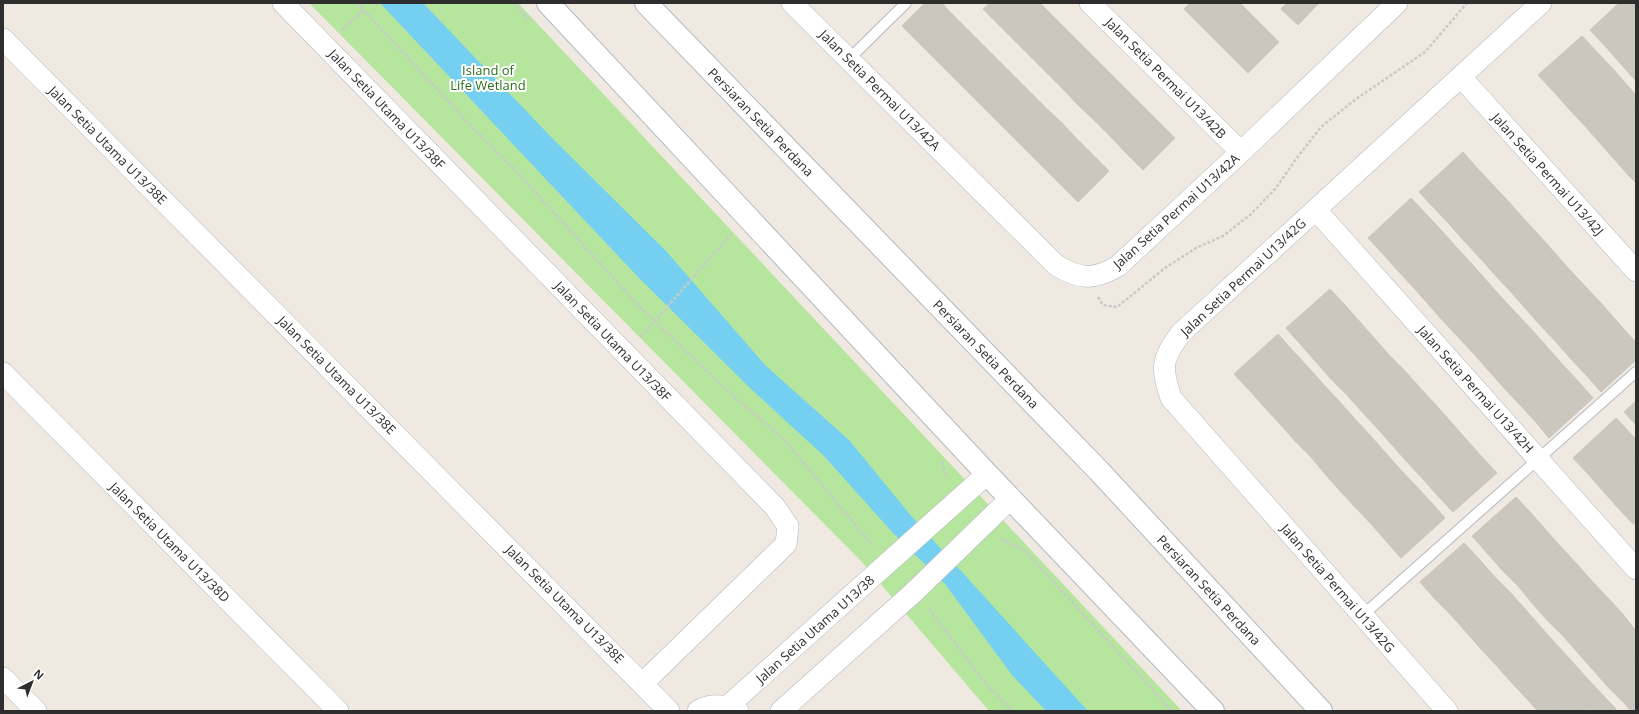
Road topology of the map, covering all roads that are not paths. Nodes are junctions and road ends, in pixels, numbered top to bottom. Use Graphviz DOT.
graph roads {
  1 [pos="283,3"];
  2 [pos="548,3"];
  3 [pos="646,3"];
  4 [pos="792,3"];
  5 [pos="906,3"];
  6 [pos="1090,3"];
  7 [pos="1540,3"];
  8 [pos="1392,5"];
  9 [pos="3,39"];
  10 [pos="849,59"];
  11 [pos="1461,76"];
  12 [pos="1241,152"];
  13 [pos="1316,210"];
  14 [pos="1636,271"];
  15 [pos="1636,372"];
  16 [pos="3,373"];
  17 [pos="1538,459"];
  18 [pos="987,474"];
  19 [pos="1011,498"];
  20 [pos="1636,569"];
  21 [pos="1363,616"];
  22 [pos="3,678"];
  23 [pos="643,683"];
  24 [pos="733,709"];
  25 [pos="36,711"];
  26 [pos="338,711"];
  27 [pos="669,711"];
  28 [pos="698,711"];
  29 [pos="781,711"];
  30 [pos="1213,711"];
  31 [pos="1321,711"];
  32 [pos="1447,711"];
  1 -- 23 [label="street, Jalan Setia Utama U13/38F"];
  2 -- 18 [label="main road"];
  3 -- 31 [label="main road, Persiaran Setia Perdana"];
  4 -- 10 [label="street, Jalan Setia Permai U13/42A"];
  5 -- 10 [label="lane"];
  6 -- 12 [label="street, Jalan Setia Permai U13/42B"];
  7 -- 11 [label="street, Jalan Setia Permai U13/42G"];
  8 -- 12 [label="street, Jalan Setia Permai U13/42A"];
  9 -- 23 [label="street, Jalan Setia Utama U13/38E"];
  10 -- 12 [label="street, Jalan Setia Permai U13/42A"];
  11 -- 13 [label="street, Jalan Setia Permai U13/42G"];
  11 -- 14 [label="street, Jalan Setia Permai U13/42J"];
  13 -- 17 [label="street, Jalan Setia Permai U13/42H"];
  13 -- 21 [label="street, Jalan Setia Permai U13/42G"];
  15 -- 17 [label="lane"];
  16 -- 26 [label="street, Jalan Setia Utama U13/38D"];
  17 -- 20 [label="street, Jalan Setia Permai U13/42H"];
  17 -- 21 [label="lane"];
  18 -- 19 [label="main road"];
  18 -- 24 [label="street, Jalan Setia Utama U13/38"];
  19 -- 29 [label="street"];
  19 -- 30 [label="main road"];
  21 -- 32 [label="street, Jalan Setia Permai U13/42G"];
  22 -- 25 [label="street"];
  23 -- 27 [label="street, Jalan Setia Utama U13/38E"];
  24 -- 28 [label="street, Jalan Setia Utama U13/38"];
}
